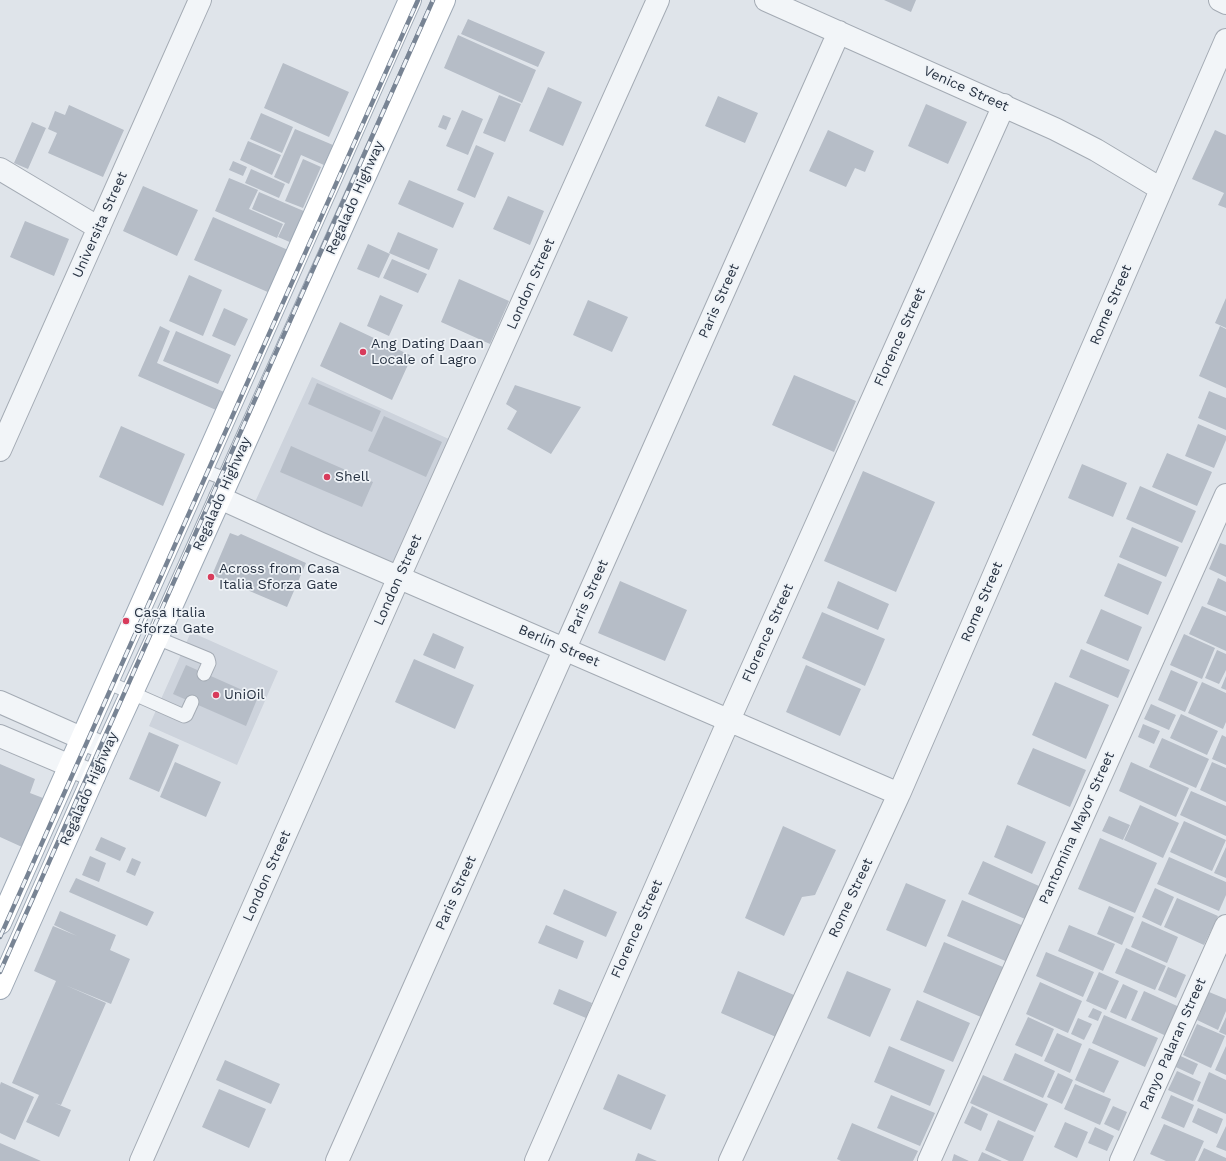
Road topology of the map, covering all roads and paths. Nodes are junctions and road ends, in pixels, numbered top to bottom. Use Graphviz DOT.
graph roads {
  1 [pos="200,0"];
  2 [pos="410,0"];
  3 [pos="444,0"];
  4 [pos="658,0"];
  5 [pos="766,0"];
  6 [pos="1220,0"];
  7 [pos="1226,3"];
  8 [pos="839,32"];
  9 [pos="1226,40"];
  10 [pos="1004,105"];
  11 [pos="0,169"];
  12 [pos="1161,189"];
  13 [pos="99,228"];
  14 [pos="0,450"];
  15 [pos="202,470"];
  16 [pos="224,489"];
  17 [pos="1226,496"];
  18 [pos="399,577"];
  19 [pos="157,638"];
  20 [pos="565,649"];
  21 [pos="204,674"];
  22 [pos="107,682"];
  23 [pos="132,693"];
  24 [pos="0,702"];
  25 [pos="192,702"];
  26 [pos="31,716"];
  27 [pos="729,720"];
  28 [pos="82,738"];
  29 [pos="9,740"];
  30 [pos="106,749"];
  31 [pos="70,766"];
  32 [pos="94,776"];
  33 [pos="899,794"];
  34 [pos="0,923"];
  35 [pos="1226,926"];
  36 [pos="0,988"];
  37 [pos="141,1161"];
  38 [pos="336,1161"];
  39 [pos="536,1161"];
  40 [pos="730,1161"];
  41 [pos="928,1161"];
  42 [pos="1121,1161"];
  1 -- 13 [label="street, Universita Street"];
  2 -- 15 [label="main road, Regalado Highway"];
  3 -- 16 [label="main road, Regalado Highway"];
  4 -- 18 [label="street, London Street"];
  5 -- 8 [label="street, Venice Street"];
  6 -- 7 [label="street"];
  8 -- 10 [label="street, Venice Street"];
  8 -- 20 [label="street, Paris Street"];
  9 -- 12 [label="street, Rome Street"];
  10 -- 12 [label="street, Venice Street"];
  10 -- 27 [label="street, Florence Street"];
  11 -- 13 [label="street"];
  12 -- 33 [label="street, Rome Street"];
  13 -- 14 [label="street, Universita Street"];
  15 -- 16 [label="lane"];
  15 -- 22 [label="main road, Regalado Highway"];
  16 -- 18 [label="street, Berlin Street"];
  16 -- 19 [label="main road, Regalado Highway"];
  17 -- 41 [label="street, Pantomina Mayor Street"];
  18 -- 20 [label="street, Berlin Street"];
  18 -- 37 [label="street, London Street"];
  19 -- 21 [label="lane"];
  19 -- 23 [label="main road, Regalado Highway"];
  20 -- 27 [label="street, Berlin Street"];
  20 -- 38 [label="street, Paris Street"];
  22 -- 23 [label="lane"];
  22 -- 28 [label="main road, Regalado Highway"];
  23 -- 25 [label="lane"];
  23 -- 30 [label="main road, Regalado Highway"];
  24 -- 26 [label="street"];
  26 -- 28 [label="street"];
  26 -- 29 [label="street"];
  27 -- 33 [label="street, Berlin Street"];
  27 -- 39 [label="street, Florence Street"];
  28 -- 30 [label="street"];
  28 -- 31 [label="main road, Regalado Highway"];
  29 -- 31 [label="street"];
  30 -- 32 [label="main road, Regalado Highway"];
  31 -- 32 [label="street"];
  31 -- 34 [label="main road, Regalado Highway"];
  32 -- 36 [label="main road, Regalado Highway"];
  33 -- 40 [label="street, Rome Street"];
  35 -- 42 [label="street, Panyo Palaran Street"];
}
